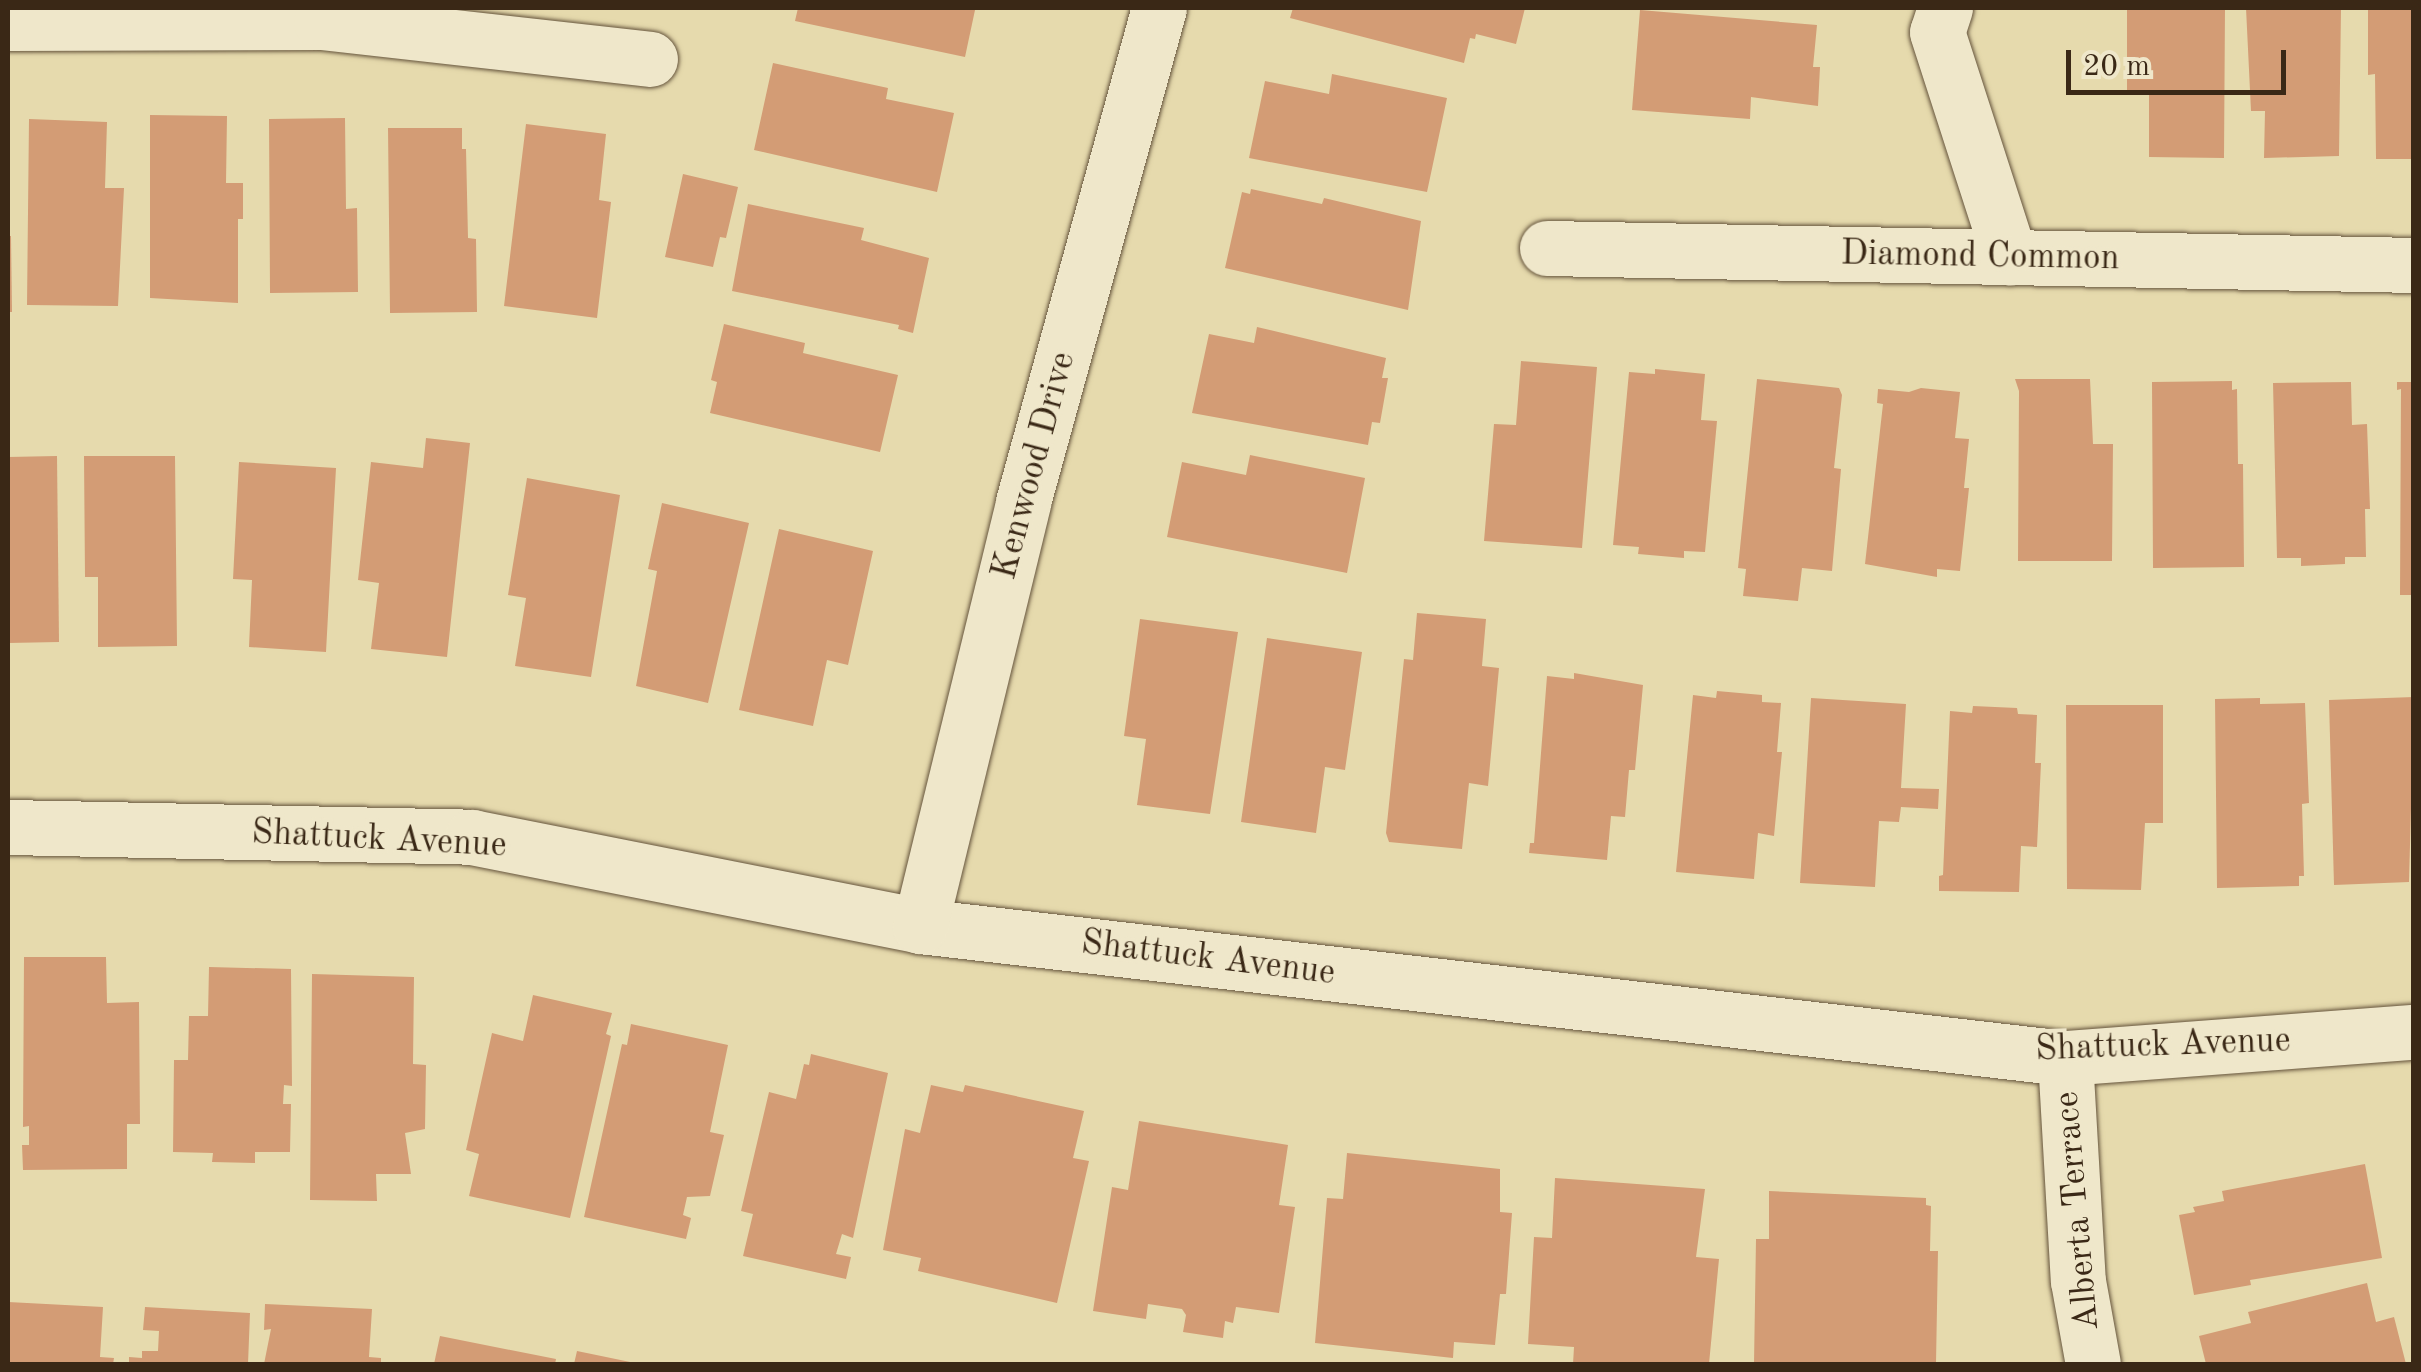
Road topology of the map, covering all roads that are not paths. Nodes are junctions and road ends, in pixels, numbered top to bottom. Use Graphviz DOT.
graph roads {
  1 [pos="1159,8"];
  2 [pos="1945,8"];
  3 [pos="323,15"];
  4 [pos="8,23"];
  5 [pos="650,60"];
  6 [pos="1546,248"];
  7 [pos="2010,258"];
  8 [pos="2414,265"];
  9 [pos="8,826"];
  10 [pos="920,926"];
  11 [pos="2414,1032"];
  12 [pos="2065,1058"];
  13 [pos="2094,1364"];
  1 -- 10 [label="street, Kenwood Drive"];
  2 -- 7 [label="street"];
  3 -- 4 [label="street"];
  3 -- 5 [label="street"];
  6 -- 7 [label="street, Diamond Common"];
  7 -- 8 [label="street, Diamond Common"];
  9 -- 10 [label="street, Shattuck Avenue"];
  10 -- 12 [label="street, Shattuck Avenue"];
  11 -- 12 [label="street, Shattuck Avenue"];
  12 -- 13 [label="street, Alberta Terrace"];
}
